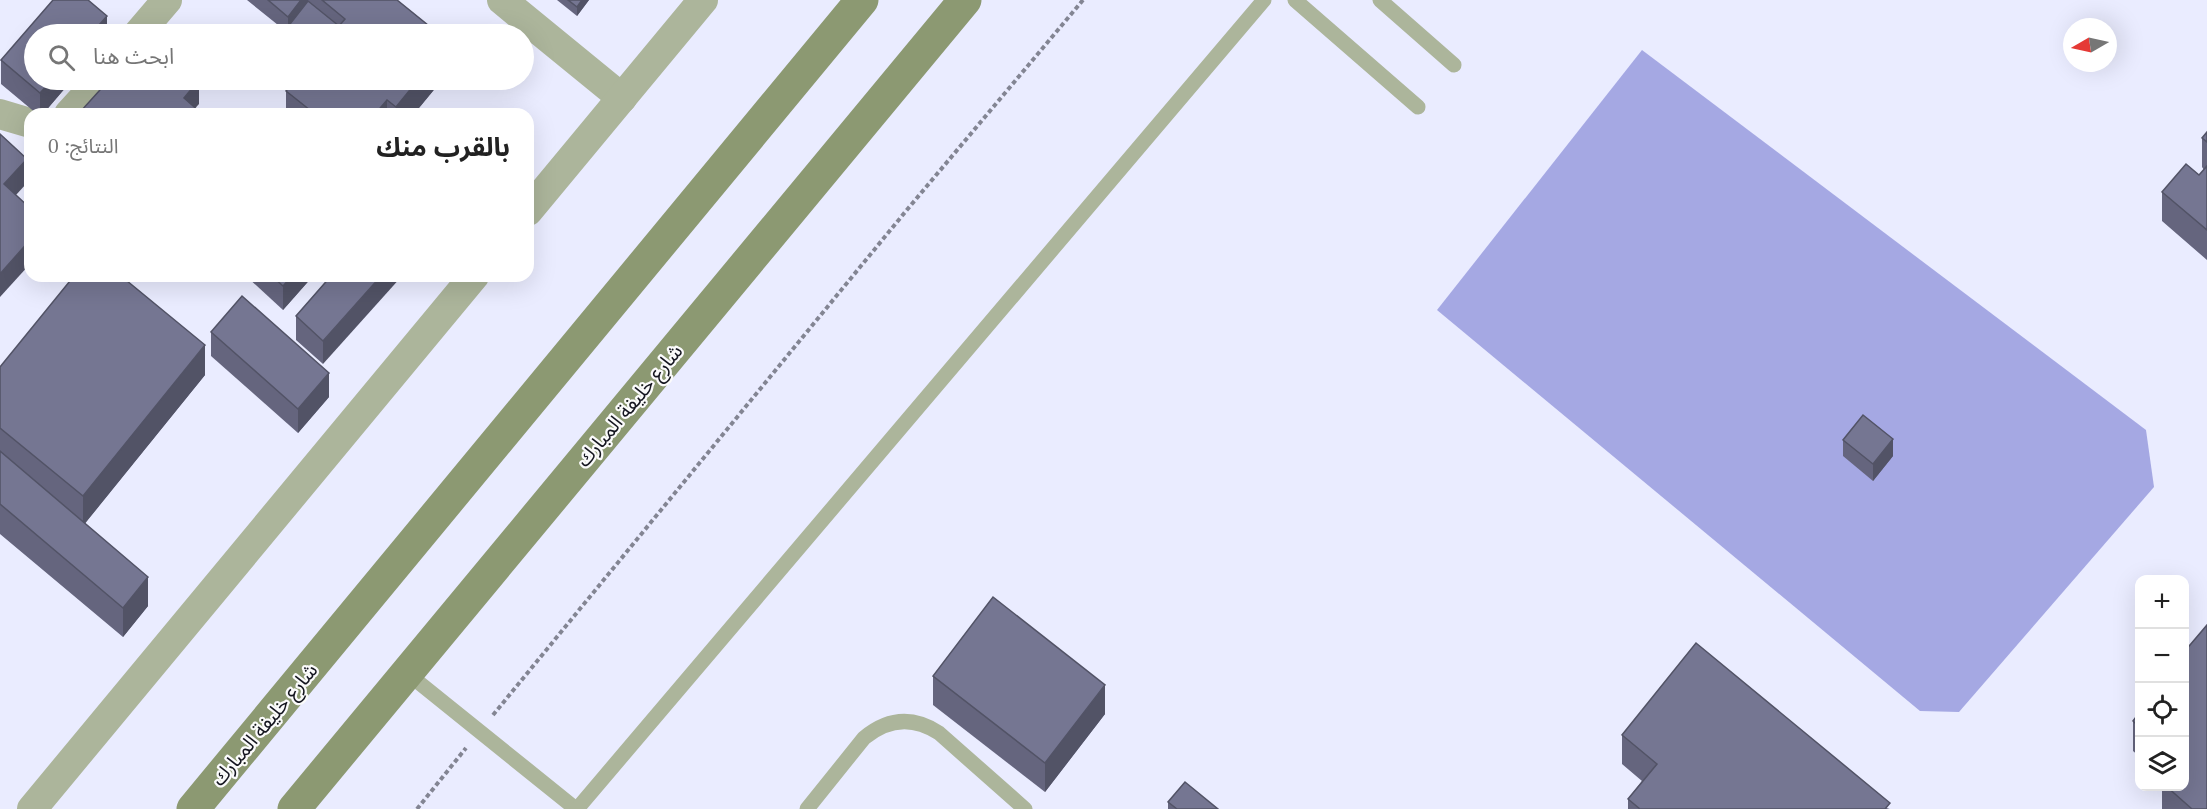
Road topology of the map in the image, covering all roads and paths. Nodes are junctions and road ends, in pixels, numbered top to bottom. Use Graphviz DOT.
graph roads {
  1 [pos="167,0"];
  2 [pos="502,0"];
  3 [pos="703,0"];
  4 [pos="862,0"];
  5 [pos="965,0"];
  6 [pos="1083,0"];
  7 [pos="1264,0"];
  8 [pos="1294,0"];
  9 [pos="1380,0"];
  10 [pos="147,24"];
  11 [pos="531,24"];
  12 [pos="534,26"];
  13 [pos="1455,64"];
  14 [pos="91,90"];
  15 [pos="622,98"];
  16 [pos="1418,107"];
  17 [pos="74,108"];
  18 [pos="0,114"];
  19 [pos="24,121"];
  20 [pos="534,204"];
  21 [pos="469,282"];
  22 [pos="407,673"];
  23 [pos="480,731"];
  24 [pos="583,807"];
  25 [pos="32,809"];
  26 [pos="193,809"];
  27 [pos="294,809"];
  28 [pos="417,809"];
  29 [pos="807,809"];
  30 [pos="1025,809"];
  1 -- 10 [label="street"];
  2 -- 11 [label="street"];
  3 -- 15 [label="street"];
  4 -- 26 [label="main road, شارع خليفة المبارك"];
  5 -- 22 [label="main road, شارع خليفة المبارك"];
  6 -- 23 [label="path"];
  7 -- 24 [label="lane"];
  8 -- 16 [label="lane"];
  9 -- 13 [label="lane"];
  12 -- 15 [label="street"];
  14 -- 17 [label="street"];
  15 -- 20 [label="street"];
  18 -- 19 [label="street"];
  21 -- 25 [label="street"];
  22 -- 23 [label="lane"];
  22 -- 27 [label="main road, شارع خليفة المبارك"];
  23 -- 24 [label="lane"];
  23 -- 28 [label="path"];
  29 -- 30 [label="lane"];
}
